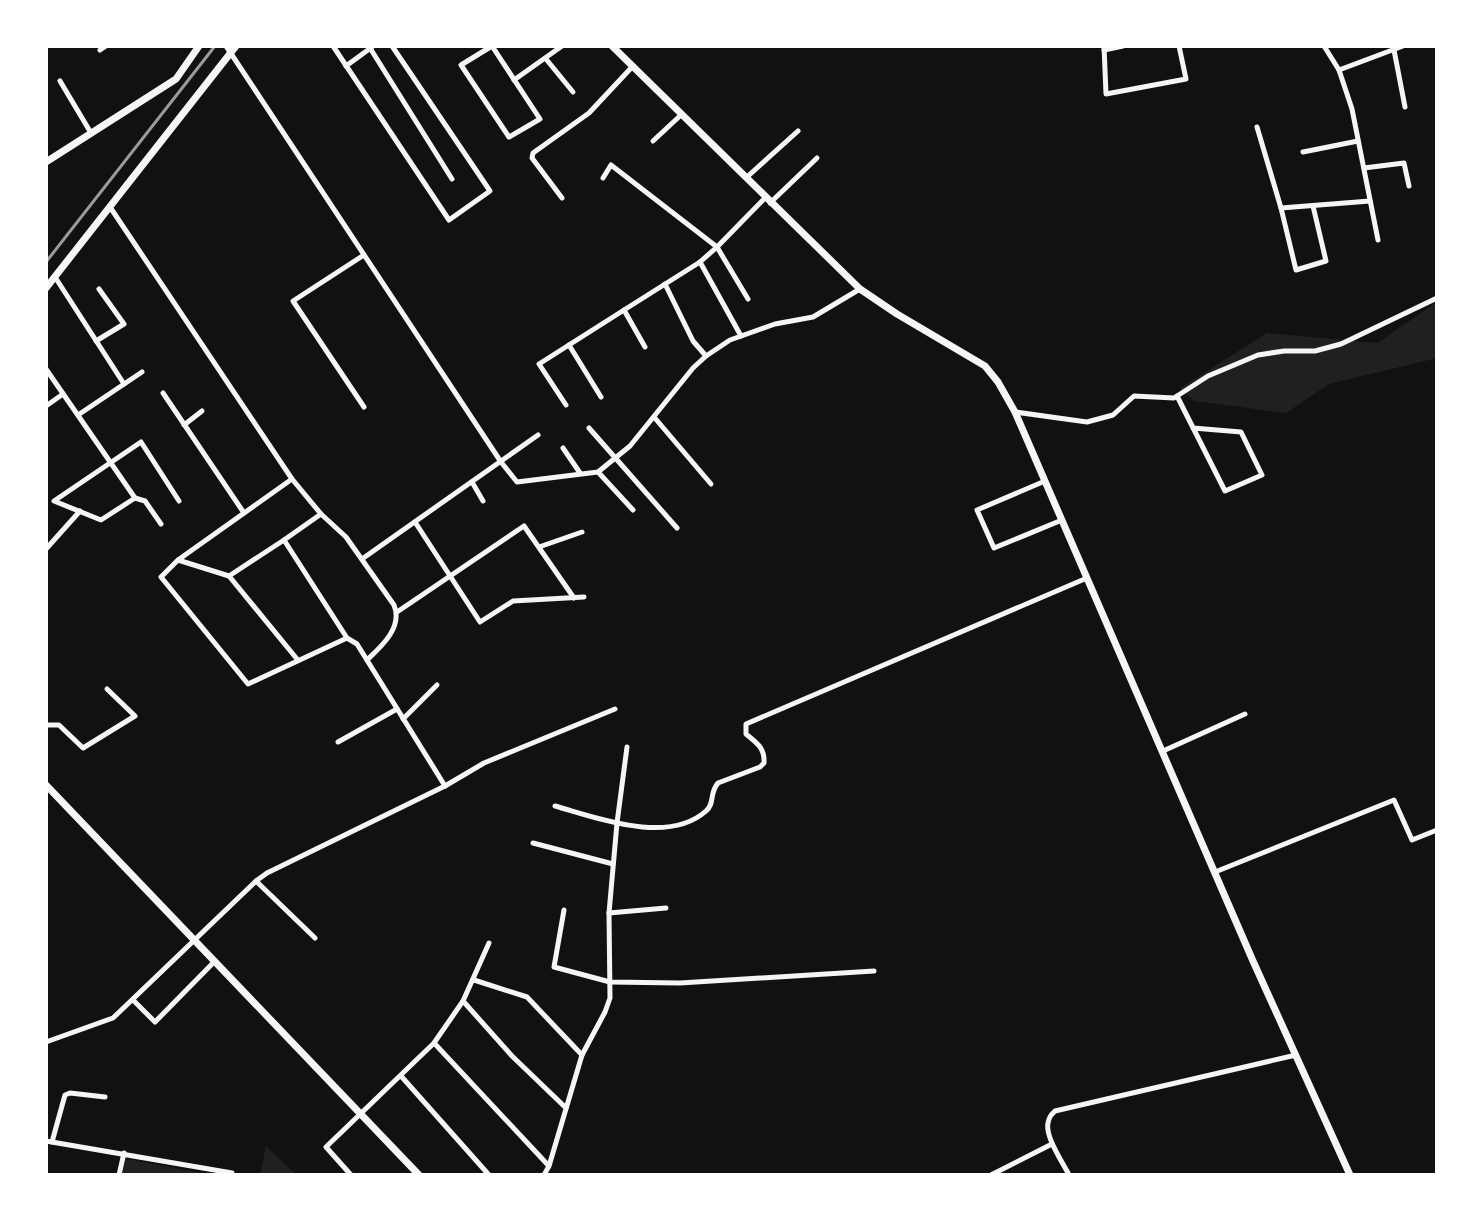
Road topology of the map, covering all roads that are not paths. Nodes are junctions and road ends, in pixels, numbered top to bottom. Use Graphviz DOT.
graph roads {
  1 [pos="199,46"];
  2 [pos="333,46"];
  3 [pos="392,46"];
  4 [pos="492,46"];
  5 [pos="562,46"];
  6 [pos="1123,46"];
  7 [pos="1179,46"];
  8 [pos="1324,46"];
  9 [pos="1403,46"];
  10 [pos="371,47"];
  11 [pos="615,47"];
  12 [pos="231,48"];
  13 [pos="1104,48"];
  14 [pos="1394,50"];
  15 [pos="546,59"];
  16 [pos="346,66"];
  17 [pos="632,67"];
  18 [pos="1339,70"];
  19 [pos="514,80"];
  20 [pos="60,81"];
  21 [pos="573,92"];
  22 [pos="1405,107"];
  23 [pos="682,114"];
  24 [pos="1257,127"];
  25 [pos="798,131"];
  26 [pos="91,133"];
  27 [pos="653,141"];
  28 [pos="1358,141"];
  29 [pos="1303,152"];
  30 [pos="817,158"];
  31 [pos="46,162"];
  32 [pos="1364,168"];
  33 [pos="747,177"];
  34 [pos="603,178"];
  35 [pos="452,179"];
  36 [pos="1409,186"];
  37 [pos="562,198"];
  38 [pos="768,200"];
  39 [pos="1370,201"];
  40 [pos="1313,206"];
  41 [pos="110,207"];
  42 [pos="1281,208"];
  43 [pos="1378,240"];
  44 [pos="717,247"];
  45 [pos="364,255"];
  46 [pos="700,262"];
  47 [pos="55,277"];
  48 [pos="665,284"];
  49 [pos="46,288"];
  50 [pos="99,289"];
  51 [pos="860,289"];
  52 [pos="1437,298"];
  53 [pos="748,299"];
  54 [pos="624,310"];
  55 [pos="741,336"];
  56 [pos="96,341"];
  57 [pos="569,345"];
  58 [pos="645,347"];
  59 [pos="706,356"];
  60 [pos="46,369"];
  61 [pos="142,372"];
  62 [pos="124,384"];
  63 [pos="163,393"];
  64 [pos="63,394"];
  65 [pos="1177,396"];
  66 [pos="601,397"];
  67 [pos="566,405"];
  68 [pos="46,406"];
  69 [pos="364,407"];
  70 [pos="202,411"];
  71 [pos="1015,412"];
  72 [pos="78,415"];
  73 [pos="654,417"];
  74 [pos="184,425"];
  75 [pos="589,428"];
  76 [pos="1193,428"];
  77 [pos="538,435"];
  78 [pos="563,448"];
  79 [pos="615,458"];
  80 [pos="111,462"];
  81 [pos="501,462"];
  82 [pos="598,472"];
  83 [pos="581,474"];
  84 [pos="292,479"];
  85 [pos="1045,481"];
  86 [pos="472,482"];
  87 [pos="711,484"];
  88 [pos="135,498"];
  89 [pos="179,501"];
  90 [pos="483,501"];
  91 [pos="633,510"];
  92 [pos="80,511"];
  93 [pos="244,513"];
  94 [pos="321,514"];
  95 [pos="1062,520"];
  96 [pos="415,522"];
  97 [pos="161,524"];
  98 [pos="677,528"];
  99 [pos="582,532"];
  100 [pos="284,540"];
  101 [pos="539,547"];
  102 [pos="46,549"];
  103 [pos="362,559"];
  104 [pos="178,560"];
  105 [pos="229,576"];
  106 [pos="449,577"];
  107 [pos="1087,578"];
  108 [pos="584,597"];
  109 [pos="574,598"];
  110 [pos="397,612"];
  111 [pos="347,638"];
  112 [pos="297,660"];
  113 [pos="367,660"];
  114 [pos="437,685"];
  115 [pos="107,689"];
  116 [pos="397,709"];
  117 [pos="615,709"];
  118 [pos="1245,714"];
  119 [pos="403,719"];
  120 [pos="46,725"];
  121 [pos="338,742"];
  122 [pos="627,747"];
  123 [pos="1162,752"];
  124 [pos="46,785"];
  125 [pos="445,786"];
  126 [pos="555,806"];
  127 [pos="617,823"];
  128 [pos="1437,830"];
  129 [pos="533,843"];
  130 [pos="613,864"];
  131 [pos="1215,872"];
  132 [pos="256,881"];
  133 [pos="666,908"];
  134 [pos="564,910"];
  135 [pos="609,913"];
  136 [pos="194,938"];
  137 [pos="315,938"];
  138 [pos="489,943"];
  139 [pos="216,961"];
  140 [pos="874,971"];
  141 [pos="474,980"];
  142 [pos="610,982"];
  143 [pos="133,1000"];
  144 [pos="463,1001"];
  145 [pos="46,1042"];
  146 [pos="434,1043"];
  147 [pos="582,1055"];
  148 [pos="1296,1055"];
  149 [pos="401,1076"];
  150 [pos="105,1097"];
  151 [pos="566,1108"];
  152 [pos="362,1113"];
  153 [pos="49,1142"];
  154 [pos="1052,1144"];
  155 [pos="124,1153"];
  156 [pos="549,1166"];
  157 [pos="232,1173"];
  158 [pos="485,1174"];
  159 [pos="119,1175"];
  160 [pos="351,1175"];
  161 [pos="419,1175"];
  162 [pos="544,1175"];
  163 [pos="991,1175"];
  164 [pos="1069,1175"];
  165 [pos="1350,1175"];
  1 -- 26 [label="street"];
  2 -- 16 [label="street"];
  3 -- 16 [label="street"];
  4 -- 19 [label="street"];
  4 -- 19 [label="street"];
  5 -- 15 [label="street"];
  6 -- 13 [label="street"];
  7 -- 13 [label="street"];
  8 -- 18 [label="street"];
  9 -- 14 [label="street"];
  10 -- 16 [label="street"];
  10 -- 35 [label="street"];
  11 -- 17 [label="street"];
  12 -- 41 [label="street"];
  12 -- 45 [label="street"];
  14 -- 18 [label="street"];
  14 -- 22 [label="street"];
  15 -- 19 [label="street"];
  15 -- 21 [label="street"];
  17 -- 23 [label="street"];
  17 -- 37 [label="street"];
  18 -- 28 [label="street"];
  20 -- 26 [label="street"];
  23 -- 27 [label="street"];
  23 -- 33 [label="street"];
  24 -- 42 [label="street"];
  25 -- 33 [label="street"];
  26 -- 31 [label="street"];
  28 -- 29 [label="street"];
  28 -- 32 [label="street"];
  30 -- 38 [label="street"];
  32 -- 36 [label="street"];
  32 -- 39 [label="street"];
  33 -- 38 [label="street"];
  34 -- 44 [label="street"];
  38 -- 44 [label="street"];
  38 -- 51 [label="street"];
  39 -- 40 [label="street"];
  39 -- 43 [label="street"];
  40 -- 42 [label="street"];
  40 -- 42 [label="street"];
  41 -- 47 [label="street"];
  41 -- 84 [label="street"];
  44 -- 46 [label="street"];
  44 -- 53 [label="street"];
  45 -- 69 [label="street"];
  45 -- 81 [label="street"];
  46 -- 48 [label="street"];
  46 -- 55 [label="street"];
  47 -- 49 [label="street"];
  47 -- 56 [label="street"];
  48 -- 54 [label="street"];
  48 -- 59 [label="street"];
  50 -- 56 [label="street"];
  51 -- 55 [label="street"];
  51 -- 71 [label="street"];
  52 -- 65 [label="street"];
  54 -- 57 [label="street"];
  54 -- 58 [label="street"];
  55 -- 59 [label="street"];
  56 -- 62 [label="street"];
  57 -- 66 [label="street"];
  57 -- 67 [label="street"];
  59 -- 73 [label="street"];
  60 -- 64 [label="street"];
  61 -- 62 [label="street"];
  62 -- 72 [label="street"];
  63 -- 74 [label="street"];
  64 -- 68 [label="street"];
  64 -- 72 [label="street"];
  65 -- 71 [label="street"];
  65 -- 76 [label="street"];
  70 -- 74 [label="street"];
  71 -- 85 [label="street"];
  72 -- 80 [label="street"];
  73 -- 79 [label="street"];
  73 -- 87 [label="street"];
  74 -- 93 [label="street"];
  75 -- 79 [label="street"];
  76 -- 76 [label="street"];
  77 -- 81 [label="street"];
  78 -- 83 [label="street"];
  79 -- 82 [label="street"];
  79 -- 98 [label="street"];
  80 -- 88 [label="street"];
  80 -- 89 [label="street"];
  80 -- 92 [label="street"];
  81 -- 83 [label="street"];
  81 -- 86 [label="street"];
  82 -- 83 [label="street"];
  82 -- 91 [label="street"];
  84 -- 93 [label="street"];
  84 -- 94 [label="street"];
  85 -- 95 [label="street"];
  85 -- 95 [label="street"];
  86 -- 90 [label="street"];
  86 -- 96 [label="street"];
  88 -- 92 [label="street"];
  88 -- 97 [label="street"];
  92 -- 102 [label="street"];
  93 -- 104 [label="street"];
  94 -- 100 [label="street"];
  94 -- 103 [label="street"];
  95 -- 107 [label="street"];
  96 -- 103 [label="street"];
  96 -- 106 [label="street"];
  99 -- 101 [label="street"];
  100 -- 105 [label="street"];
  100 -- 111 [label="street"];
  101 -- 106 [label="street"];
  101 -- 109 [label="street"];
  103 -- 110 [label="street"];
  104 -- 105 [label="street"];
  104 -- 112 [label="street"];
  105 -- 112 [label="street"];
  106 -- 109 [label="street"];
  106 -- 110 [label="street"];
  107 -- 123 [label="street"];
  107 -- 127 [label="street"];
  108 -- 109 [label="street"];
  110 -- 113 [label="street"];
  111 -- 112 [label="street"];
  111 -- 113 [label="street"];
  113 -- 116 [label="street"];
  114 -- 119 [label="street"];
  115 -- 120 [label="street"];
  116 -- 119 [label="street"];
  116 -- 121 [label="street"];
  117 -- 125 [label="street"];
  118 -- 123 [label="street"];
  119 -- 125 [label="street"];
  122 -- 127 [label="street"];
  123 -- 131 [label="street"];
  124 -- 136 [label="street"];
  125 -- 132 [label="street"];
  126 -- 127 [label="street"];
  127 -- 130 [label="street"];
  128 -- 131 [label="street"];
  129 -- 130 [label="street"];
  130 -- 135 [label="street"];
  131 -- 148 [label="street"];
  132 -- 136 [label="street"];
  132 -- 137 [label="street"];
  133 -- 135 [label="street"];
  134 -- 142 [label="street"];
  135 -- 142 [label="street"];
  136 -- 139 [label="street"];
  136 -- 143 [label="street"];
  138 -- 141 [label="street"];
  139 -- 143 [label="street"];
  139 -- 152 [label="street"];
  140 -- 142 [label="street"];
  141 -- 144 [label="street"];
  141 -- 147 [label="street"];
  142 -- 147 [label="street"];
  143 -- 145 [label="street"];
  144 -- 146 [label="street"];
  144 -- 151 [label="street"];
  146 -- 149 [label="street"];
  146 -- 156 [label="street"];
  147 -- 151 [label="street"];
  148 -- 154 [label="street"];
  148 -- 165 [label="street"];
  149 -- 152 [label="street"];
  149 -- 158 [label="street"];
  150 -- 153 [label="street"];
  151 -- 156 [label="street"];
  152 -- 160 [label="street"];
  152 -- 161 [label="street"];
  153 -- 155 [label="street"];
  154 -- 163 [label="street"];
  154 -- 164 [label="street"];
  155 -- 157 [label="street"];
  155 -- 159 [label="street"];
  156 -- 162 [label="street"];
}
